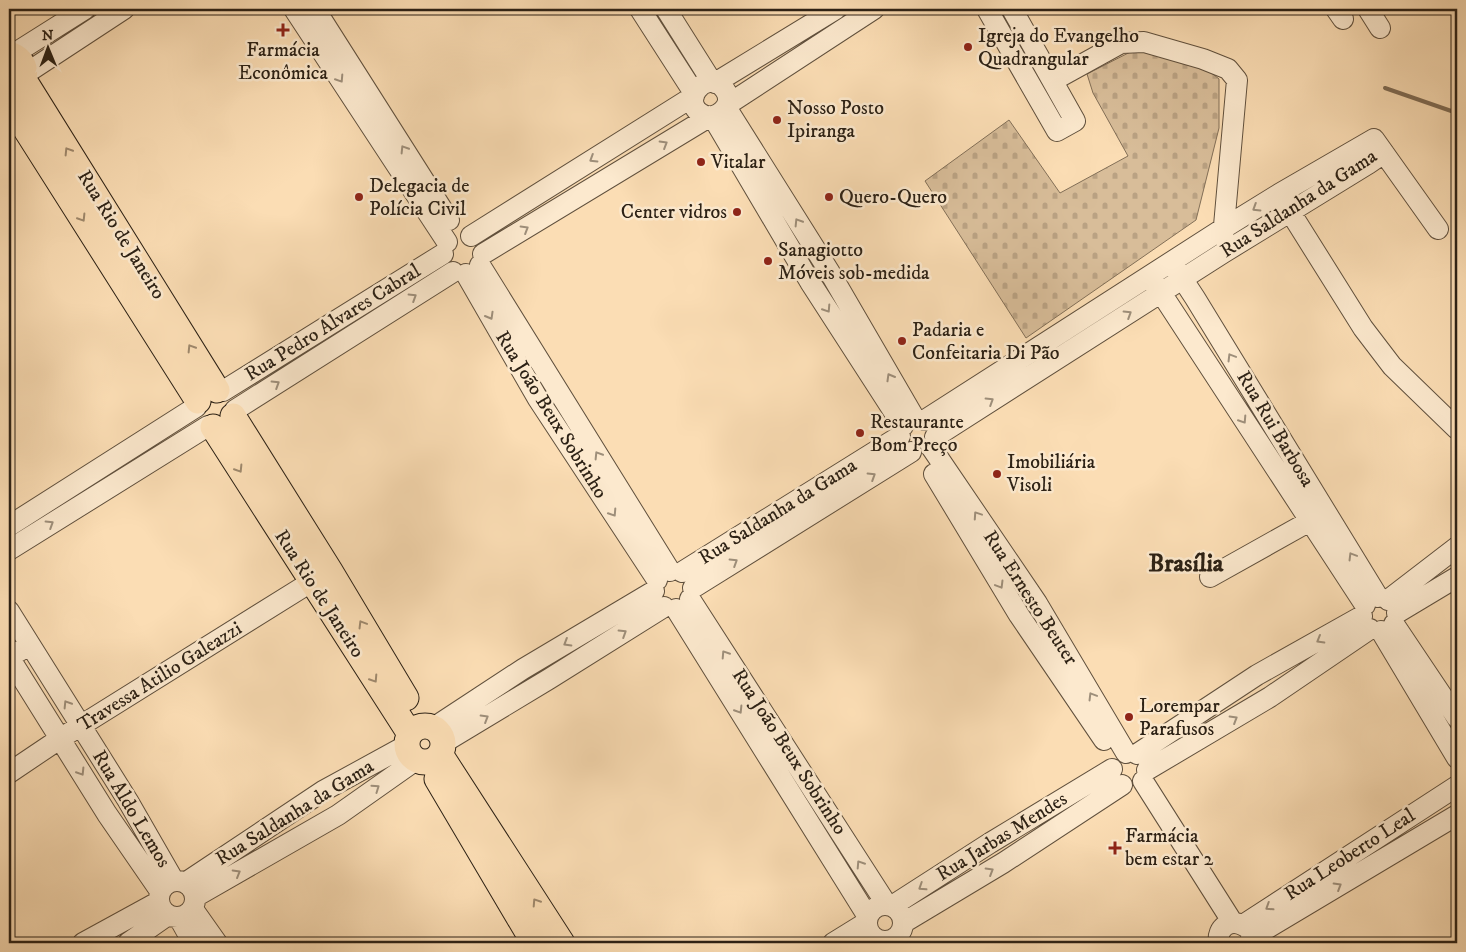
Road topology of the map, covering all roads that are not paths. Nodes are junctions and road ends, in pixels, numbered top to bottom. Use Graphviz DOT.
graph roads {
  1 [pos="85,9"];
  2 [pos="124,9"];
  3 [pos="294,9"];
  4 [pos="315,9"];
  5 [pos="640,9"];
  6 [pos="666,9"];
  7 [pos="836,9"];
  8 [pos="874,9"];
  9 [pos="1012,9"];
  10 [pos="1368,9"];
  11 [pos="995,12"];
  12 [pos="1380,28"];
  13 [pos="16,71"];
  14 [pos="1054,80"];
  15 [pos="713,82"];
  16 [pos="694,95"];
  17 [pos="9,103"];
  18 [pos="719,111"];
  19 [pos="619,143"];
  20 [pos="1379,146"];
  21 [pos="632,164"];
  22 [pos="572,173"];
  23 [pos="585,192"];
  24 [pos="1279,194"];
  25 [pos="1291,212"];
  26 [pos="1224,228"];
  27 [pos="1438,229"];
  28 [pos="455,241"];
  29 [pos="1223,253"];
  30 [pos="1171,263"];
  31 [pos="471,266"];
  32 [pos="1150,276"];
  33 [pos="1183,279"];
  34 [pos="1161,293"];
  35 [pos="215,408"];
  36 [pos="1457,429"];
  37 [pos="917,436"];
  38 [pos="1310,521"];
  39 [pos="9,526"];
  40 [pos="1457,548"];
  41 [pos="9,550"];
  42 [pos="307,555"];
  43 [pos="1210,577"];
  44 [pos="1457,577"];
  45 [pos="311,582"];
  46 [pos="673,590"];
  47 [pos="9,611"];
  48 [pos="1379,614"];
  49 [pos="30,645"];
  50 [pos="9,657"];
  51 [pos="523,669"];
  52 [pos="1257,675"];
  53 [pos="535,687"];
  54 [pos="1270,697"];
  55 [pos="1457,718"];
  56 [pos="81,726"];
  57 [pos="61,738"];
  58 [pos="425,744"];
  59 [pos="1457,758"];
  60 [pos="1130,770"];
  61 [pos="9,772"];
  62 [pos="1457,786"];
  63 [pos="323,792"];
  64 [pos="128,800"];
  65 [pos="107,814"];
  66 [pos="338,815"];
  67 [pos="1457,815"];
  68 [pos="177,899"];
  69 [pos="889,906"];
  70 [pos="868,919"];
  71 [pos="905,932"];
  72 [pos="1231,936"];
  73 [pos="552,939"];
  74 [pos="90,941"];
  75 [pos="878,941"];
  76 [pos="128,943"];
  77 [pos="193,943"];
  78 [pos="217,943"];
  79 [pos="534,943"];
  80 [pos="832,943"];
  1 -- 13 [label="street"];
  2 -- 13 [label="street"];
  3 -- 28 [label="street, one-way"];
  28 -- 4 [label="street, one-way"];
  5 -- 16 [label="street"];
  6 -- 15 [label="street"];
  7 -- 15 [label="street"];
  8 -- 18 [label="street, Rua Pedro Alvares Cabral"];
  9 -- 14 [label="street"];
  10 -- 12 [label="street"];
  11 -- 14 [label="street"];
  35 -- 13 [label="main road, Rua Rio de Janeiro, one-way"];
  14 -- 26 [label="street"];
  15 -- 16 [label="street"];
  15 -- 18 [label="street"];
  16 -- 18 [label="street"];
  16 -- 19 [label="street, Rua Pedro Alvares Cabral"];
  17 -- 35 [label="main road, Rua Rio de Janeiro, one-way"];
  21 -- 18 [label="street, Rua Pedro Alvares Cabral, one-way"];
  18 -- 37 [label="street, Rua Ernesto Beuter"];
  19 -- 21 [label="street"];
  19 -- 22 [label="street, Rua Pedro Alvares Cabral, one-way"];
  20 -- 24 [label="street, Rua Saldanha da Gama"];
  20 -- 25 [label="street, Rua Saldanha da Gama"];
  20 -- 27 [label="street"];
  21 -- 23 [label="street, Rua Pedro Alvares Cabral"];
  22 -- 23 [label="street"];
  22 -- 28 [label="street, Rua Pedro Alvares Cabral"];
  31 -- 23 [label="street, Rua Pedro Alvares Cabral, one-way"];
  24 -- 25 [label="street"];
  24 -- 26 [label="street, Rua Saldanha da Gama, one-way"];
  25 -- 29 [label="street, Rua Saldanha da Gama"];
  25 -- 36 [label="street"];
  26 -- 29 [label="street"];
  26 -- 30 [label="street, Rua Saldanha da Gama"];
  28 -- 31 [label="street"];
  28 -- 31 [label="street"];
  28 -- 35 [label="street, Rua Pedro Alvares Cabral"];
  29 -- 33 [label="street, Rua Saldanha da Gama"];
  30 -- 32 [label="street, Rua Saldanha da Gama"];
  30 -- 33 [label="street, Rua Rui Barbosa"];
  35 -- 31 [label="street, Rua Pedro Alvares Cabral, one-way"];
  31 -- 46 [label="street, Rua João Beux Sobrinho"];
  32 -- 34 [label="street, Rua Rui Barbosa"];
  32 -- 37 [label="street, Rua Saldanha da Gama"];
  33 -- 34 [label="street, Rua Saldanha da Gama"];
  48 -- 33 [label="street, Rua Rui Barbosa, one-way"];
  37 -- 34 [label="street, Rua Saldanha da Gama, one-way"];
  34 -- 38 [label="street, Rua Rui Barbosa, one-way"];
  35 -- 39 [label="street, Rua Pedro Alvares Cabral"];
  41 -- 35 [label="street, Rua Pedro Alvares Cabral, one-way"];
  35 -- 42 [label="main road, Rua Rio de Janeiro"];
  37 -- 46 [label="street, Rua Saldanha da Gama"];
  37 -- 60 [label="street, Rua Ernesto Beuter"];
  38 -- 43 [label="street"];
  38 -- 48 [label="street, Rua Rui Barbosa"];
  40 -- 48 [label="street, Rua Jarbas Mendes"];
  42 -- 45 [label="main road, Rua Rio de Janeiro"];
  58 -- 42 [label="main road, Rua Rio de Janeiro, one-way"];
  44 -- 48 [label="street, Rua Jarbas Mendes"];
  45 -- 56 [label="street, Travessa Atilio Galeazzi"];
  45 -- 58 [label="main road, Rua Rio de Janeiro, one-way"];
  46 -- 51 [label="street, Rua Saldanha da Gama, one-way"];
  53 -- 46 [label="street, Rua Saldanha da Gama, one-way"];
  69 -- 46 [label="street, Rua João Beux Sobrinho, one-way"];
  46 -- 70 [label="street, Rua João Beux Sobrinho, one-way"];
  47 -- 49 [label="street, Rua Aldo Lemos"];
  48 -- 52 [label="street, Rua Jarbas Mendes, one-way"];
  48 -- 54 [label="street, Rua Jarbas Mendes"];
  48 -- 55 [label="street, Rua Rui Barbosa"];
  48 -- 59 [label="street, Rua Rui Barbosa"];
  49 -- 50 [label="street"];
  56 -- 49 [label="street, Rua Aldo Lemos, one-way"];
  50 -- 57 [label="street, Rua Aldo Lemos"];
  51 -- 53 [label="street"];
  51 -- 58 [label="street, Rua Saldanha da Gama"];
  52 -- 54 [label="street"];
  52 -- 60 [label="street, Rua Jarbas Mendes"];
  58 -- 53 [label="street, Rua Saldanha da Gama, one-way"];
  60 -- 54 [label="street, Rua Jarbas Mendes, one-way"];
  56 -- 57 [label="street, Travessa Atilio Galeazzi"];
  56 -- 64 [label="street, Rua Aldo Lemos"];
  57 -- 61 [label="street, Travessa Atilio Galeazzi"];
  57 -- 65 [label="street, Rua Aldo Lemos, one-way"];
  58 -- 63 [label="street, Rua Saldanha da Gama"];
  66 -- 58 [label="street, Rua Saldanha da Gama, one-way"];
  73 -- 58 [label="main road, Rua Rio de Janeiro, one-way"];
  58 -- 79 [label="main road, Rua Rio de Janeiro"];
  60 -- 69 [label="street, Rua Jarbas Mendes, one-way"];
  71 -- 60 [label="street, Rua Jarbas Mendes, one-way"];
  60 -- 72 [label="street, Rua Ernesto Beuter"];
  62 -- 72 [label="street, Rua Leoberto Leal, one-way"];
  63 -- 66 [label="street"];
  63 -- 68 [label="street, Rua Saldanha da Gama"];
  64 -- 65 [label="street"];
  64 -- 68 [label="street, Rua Aldo Lemos"];
  65 -- 68 [label="street, Rua Aldo Lemos"];
  68 -- 66 [label="street, Rua Saldanha da Gama, one-way"];
  72 -- 67 [label="street, Rua Leoberto Leal, one-way"];
  68 -- 74 [label="street, Rua Saldanha da Gama"];
  68 -- 76 [label="street, Rua Saldanha da Gama"];
  68 -- 77 [label="street, Rua Aldo Lemos"];
  68 -- 78 [label="street, Rua Aldo Lemos"];
  69 -- 70 [label="street"];
  69 -- 71 [label="street"];
  70 -- 75 [label="street"];
  70 -- 80 [label="street"];
  71 -- 75 [label="street"];
}
